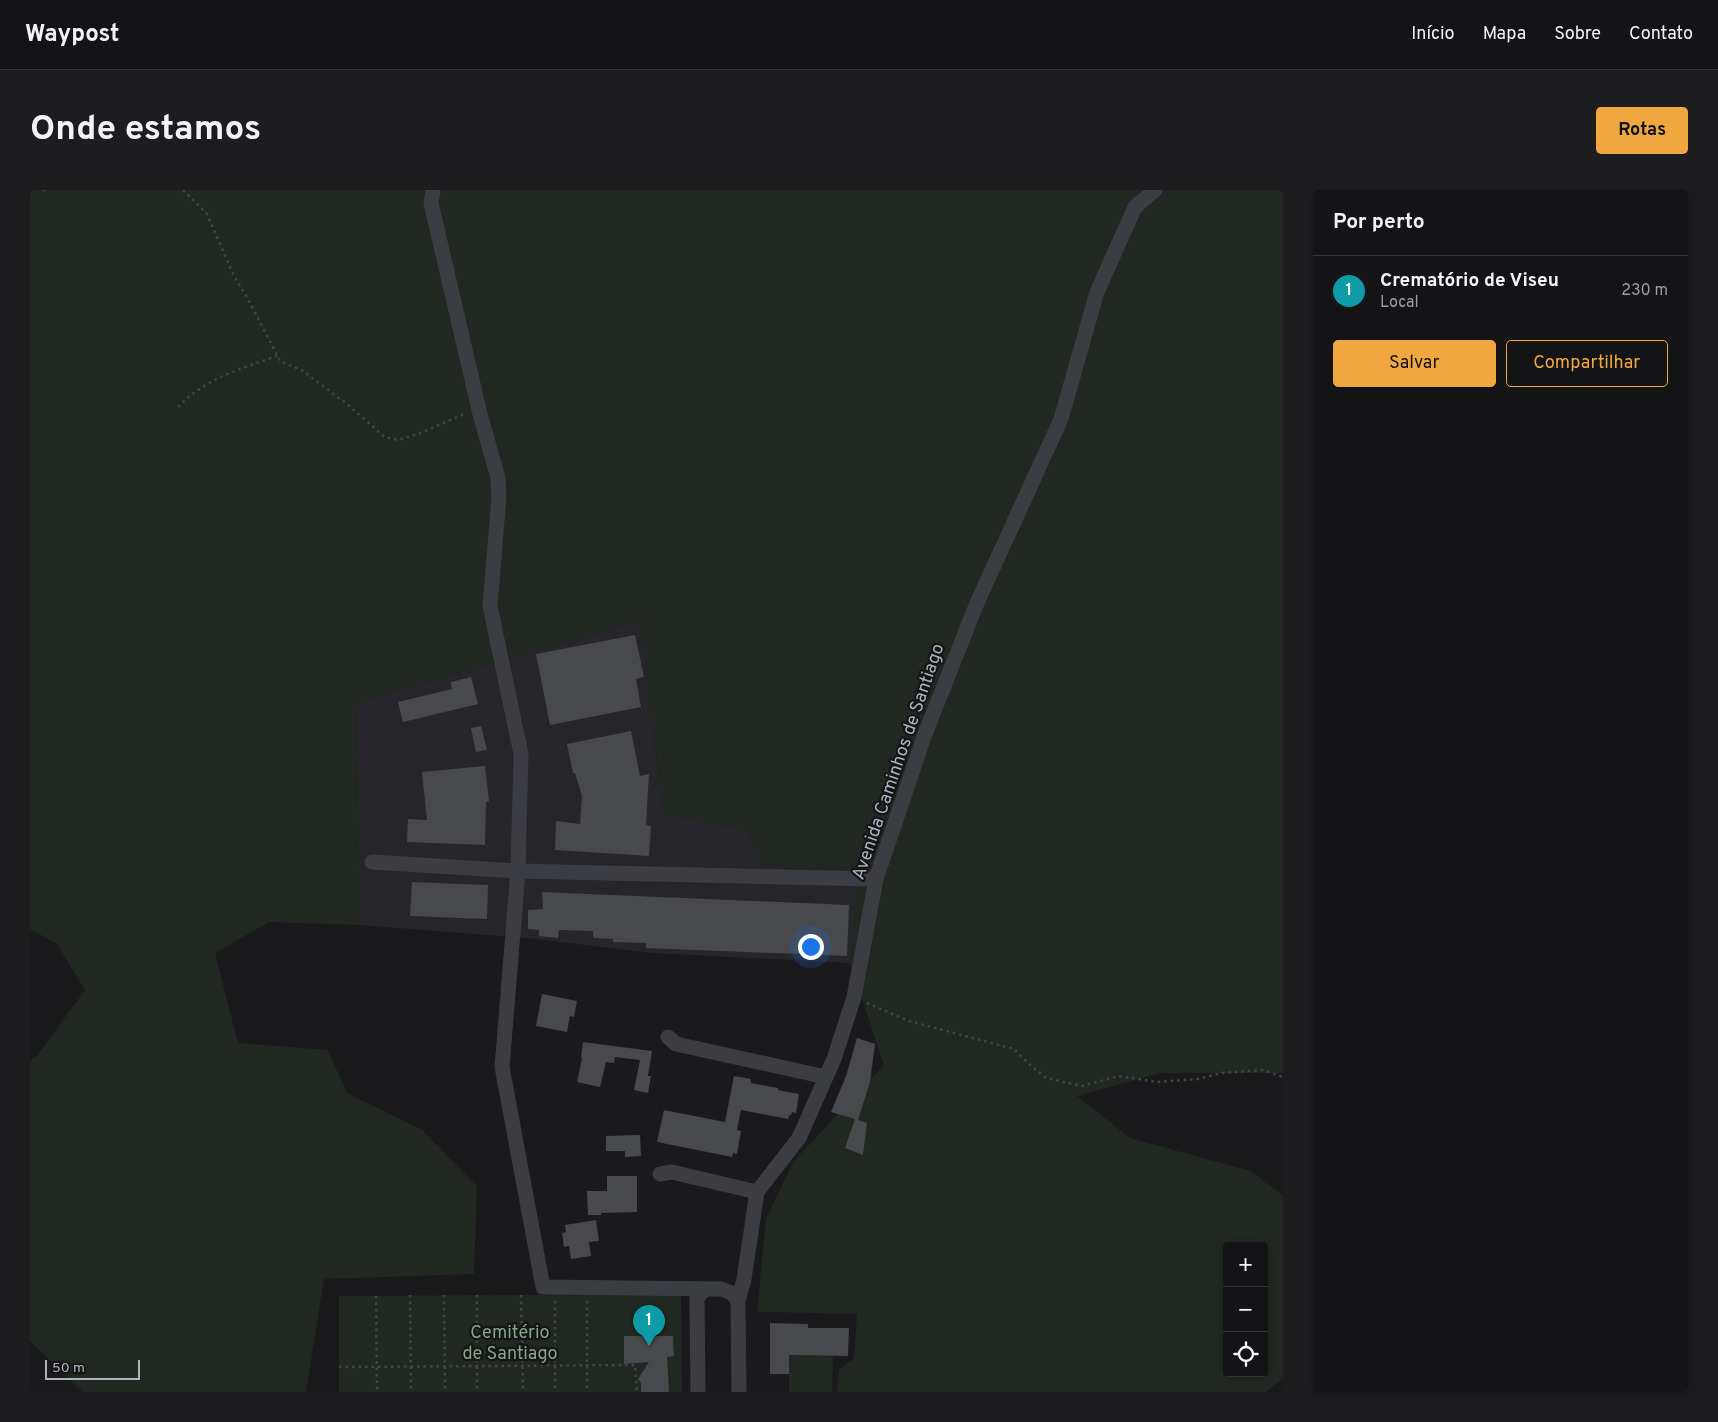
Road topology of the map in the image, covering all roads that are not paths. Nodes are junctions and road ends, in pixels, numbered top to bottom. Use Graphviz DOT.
graph roads {
  1 [pos="433,190"];
  2 [pos="1155,190"];
  3 [pos="372,862"];
  4 [pos="518,870"];
  5 [pos="876,879"];
  6 [pos="668,1037"];
  7 [pos="826,1077"];
  8 [pos="660,1174"];
  9 [pos="757,1192"];
  10 [pos="707,1289"];
  11 [pos="738,1301"];
  12 [pos="698,1392"];
  13 [pos="739,1392"];
  1 -- 4 [label="street"];
  2 -- 5 [label="street, Avenida Caminhos de Santiago"];
  3 -- 4 [label="street"];
  4 -- 5 [label="street"];
  4 -- 10 [label="street"];
  5 -- 7 [label="street, Avenida Caminhos de Santiago"];
  6 -- 7 [label="street"];
  7 -- 9 [label="street, Avenida Caminhos de Santiago"];
  8 -- 9 [label="street"];
  9 -- 11 [label="street, Avenida Caminhos de Santiago"];
  10 -- 11 [label="street"];
  10 -- 12 [label="street"];
  11 -- 13 [label="street, Avenida Caminhos de Santiago"];
}
